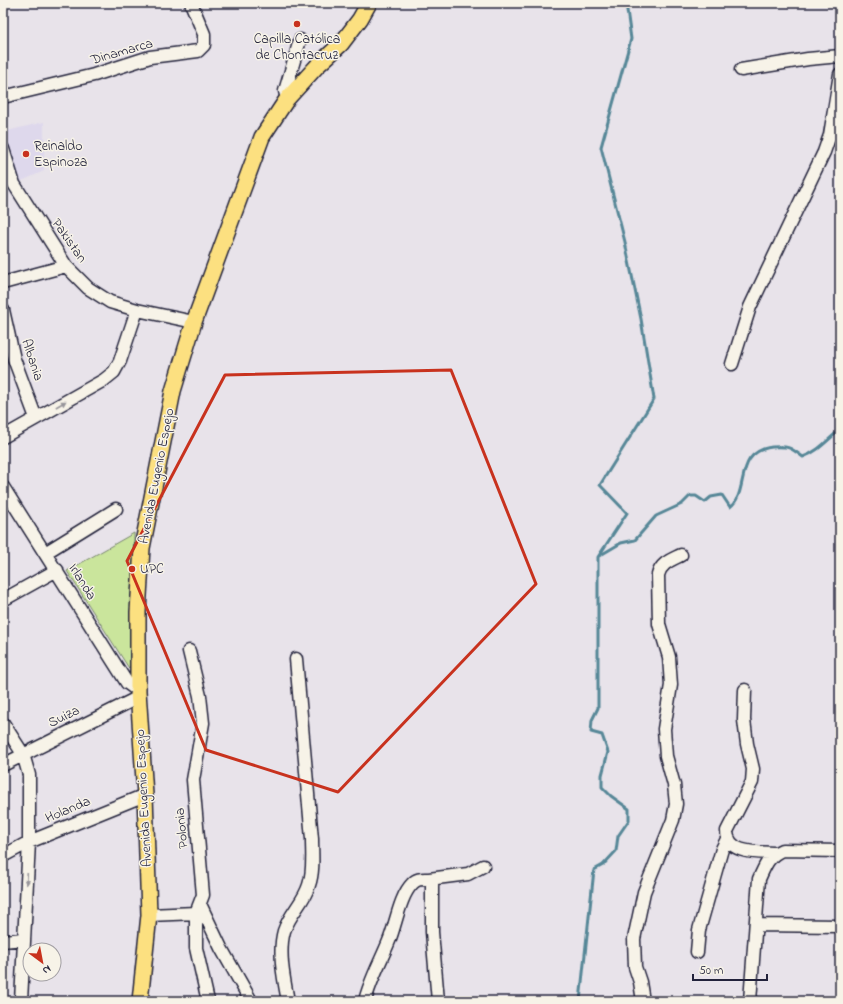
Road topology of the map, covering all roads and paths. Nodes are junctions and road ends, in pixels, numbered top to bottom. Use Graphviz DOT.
graph roads {
  1 [pos="191,3"];
  2 [pos="369,3"];
  3 [pos="300,40"];
  4 [pos="840,56"];
  5 [pos="741,70"];
  6 [pos="840,74"];
  7 [pos="3,96"];
  8 [pos="287,99"];
  9 [pos="3,149"];
  10 [pos="9,187"];
  11 [pos="66,266"];
  12 [pos="3,283"];
  13 [pos="3,310"];
  14 [pos="137,310"];
  15 [pos="194,322"];
  16 [pos="732,364"];
  17 [pos="36,418"];
  18 [pos="3,437"];
  19 [pos="3,487"];
  20 [pos="116,509"];
  21 [pos="46,553"];
  22 [pos="682,555"];
  23 [pos="57,570"];
  24 [pos="3,600"];
  25 [pos="189,651"];
  26 [pos="296,659"];
  27 [pos="746,690"];
  28 [pos="138,694"];
  29 [pos="3,723"];
  30 [pos="23,754"];
  31 [pos="3,765"];
  32 [pos="145,795"];
  33 [pos="727,839"];
  34 [pos="29,842"];
  35 [pos="840,851"];
  36 [pos="779,852"];
  37 [pos="3,856"];
  38 [pos="483,866"];
  39 [pos="429,880"];
  40 [pos="198,908"];
  41 [pos="149,915"];
  42 [pos="756,925"];
  43 [pos="840,926"];
  44 [pos="24,939"];
  45 [pos="3,941"];
  46 [pos="697,952"];
  47 [pos="21,1001"];
  48 [pos="140,1001"];
  49 [pos="208,1001"];
  50 [pos="251,1001"];
  51 [pos="288,1001"];
  52 [pos="365,1001"];
  53 [pos="438,1001"];
  54 [pos="643,1001"];
  55 [pos="750,1001"];
  1 -- 7 [label="street, Dinamarca"];
  2 -- 8 [label="main road, Avenida Eugenio Espejo"];
  3 -- 8 [label="street"];
  4 -- 5 [label="street"];
  6 -- 16 [label="street"];
  8 -- 15 [label="main road, Avenida Eugenio Espejo"];
  9 -- 10 [label="street, Pakistan"];
  10 -- 11 [label="street, Pakistan"];
  11 -- 12 [label="street"];
  11 -- 14 [label="street, Pakistan"];
  13 -- 17 [label="street, Albania"];
  14 -- 15 [label="street, Pakistan"];
  17 -- 14 [label="street, one-way"];
  15 -- 28 [label="main road, Avenida Eugenio Espejo"];
  17 -- 18 [label="street"];
  19 -- 21 [label="street, Irlanda"];
  20 -- 21 [label="street"];
  21 -- 23 [label="street, Irlanda"];
  22 -- 54 [label="street"];
  23 -- 24 [label="street"];
  23 -- 28 [label="street, Irlanda"];
  25 -- 40 [label="street, Polonia"];
  26 -- 51 [label="street"];
  27 -- 33 [label="street"];
  28 -- 30 [label="street, Suiza"];
  28 -- 32 [label="main road, Avenida Eugenio Espejo"];
  29 -- 30 [label="street"];
  30 -- 31 [label="street, Suiza"];
  30 -- 34 [label="street"];
  32 -- 34 [label="street, Holanda"];
  32 -- 41 [label="main road, Avenida Eugenio Espejo"];
  33 -- 36 [label="street"];
  33 -- 46 [label="street"];
  34 -- 37 [label="street, Holanda"];
  34 -- 44 [label="street, one-way"];
  35 -- 36 [label="street"];
  36 -- 42 [label="street"];
  38 -- 39 [label="street"];
  39 -- 52 [label="street"];
  39 -- 53 [label="street"];
  40 -- 41 [label="street"];
  40 -- 49 [label="street, Polonia"];
  40 -- 50 [label="street"];
  41 -- 48 [label="main road, Avenida Eugenio Espejo"];
  42 -- 43 [label="street"];
  42 -- 55 [label="street"];
  44 -- 45 [label="street"];
  44 -- 47 [label="street"];
}
